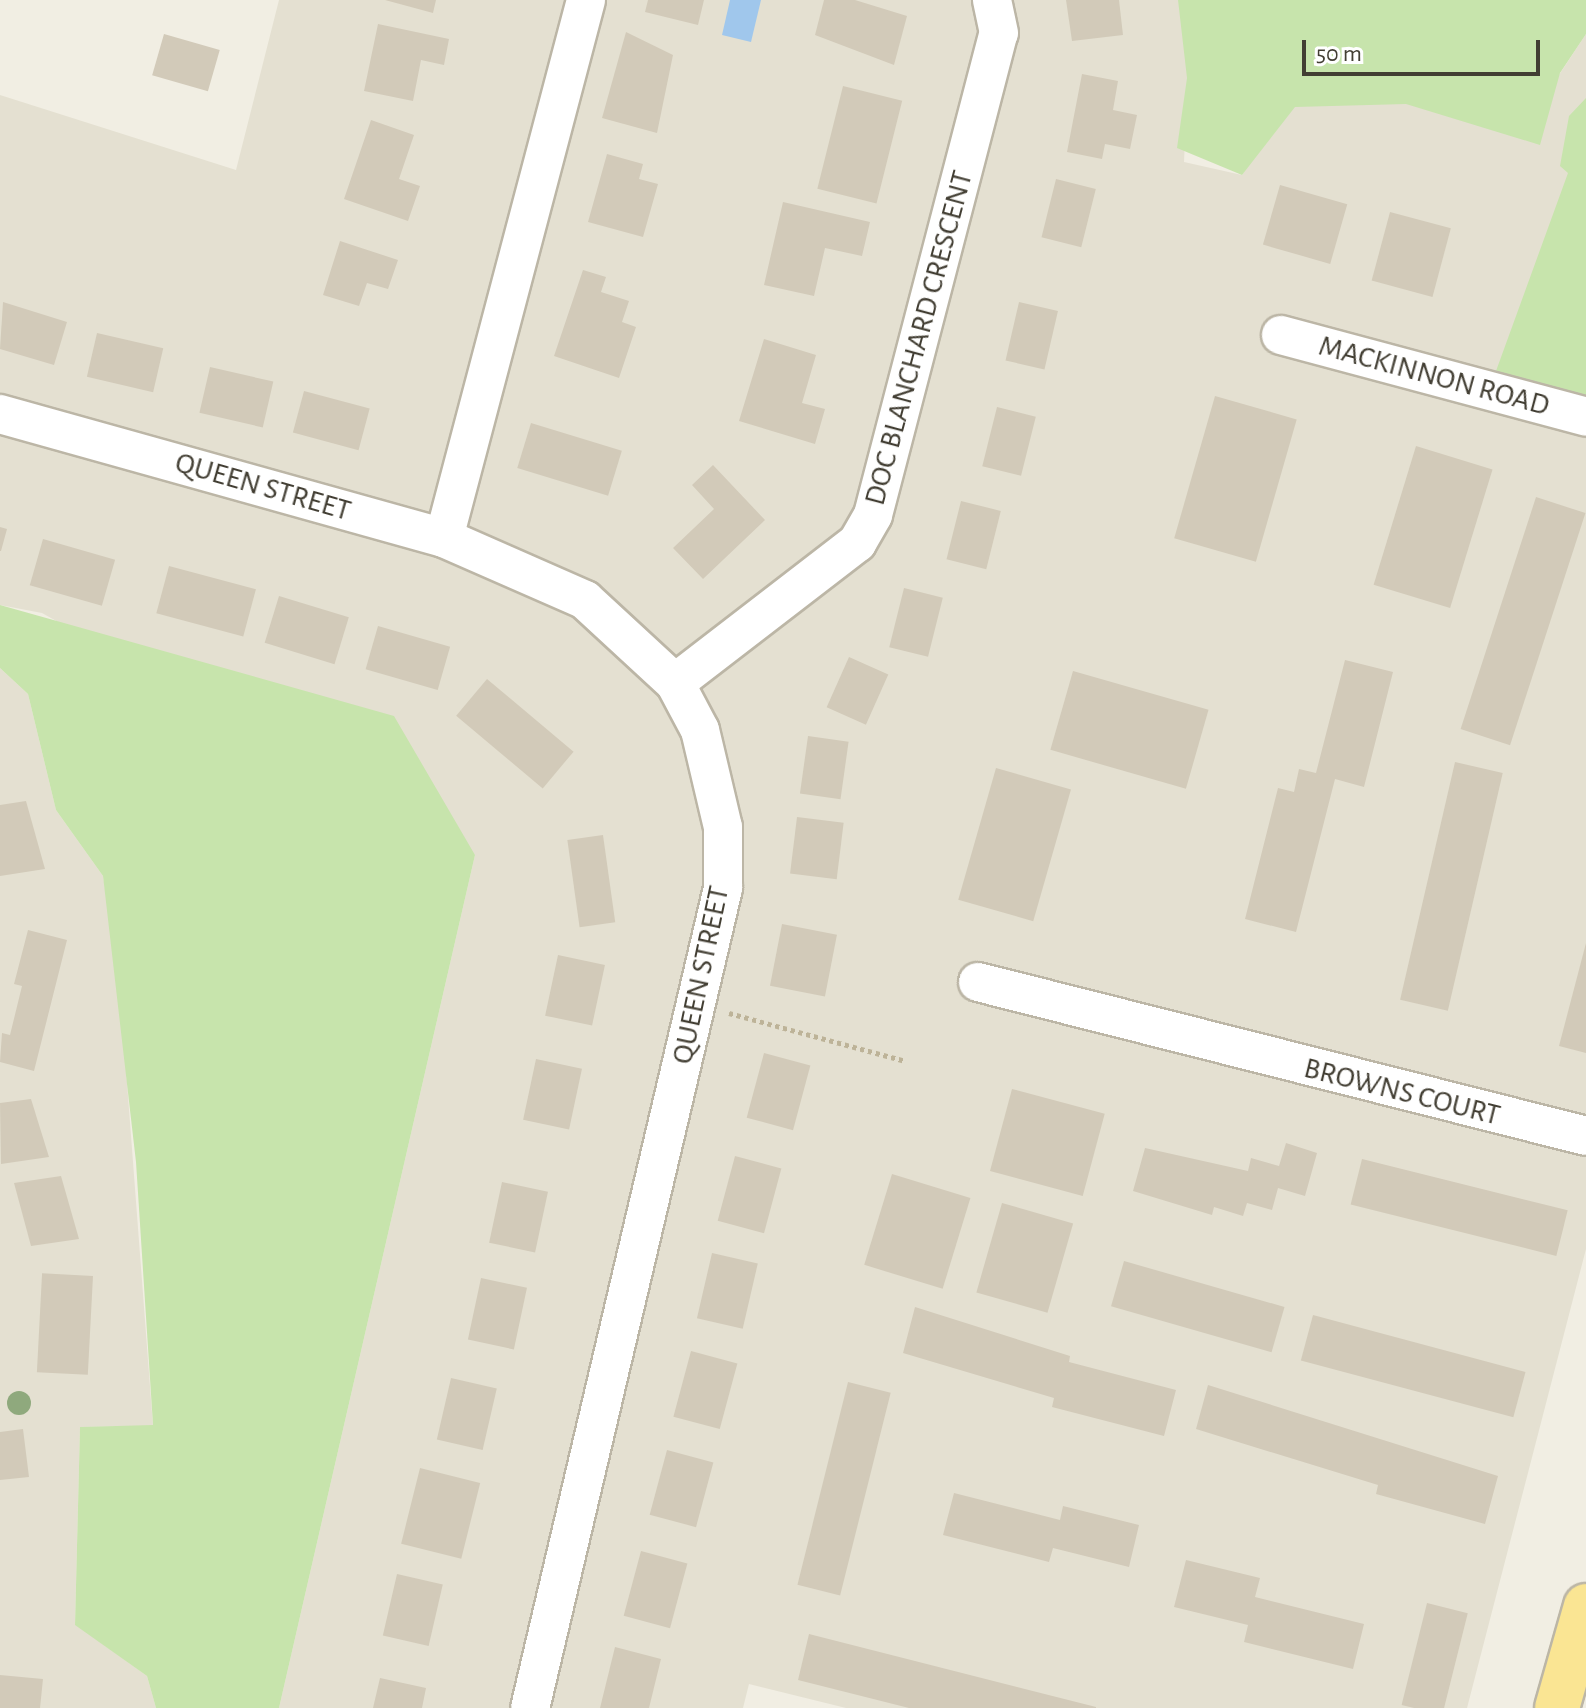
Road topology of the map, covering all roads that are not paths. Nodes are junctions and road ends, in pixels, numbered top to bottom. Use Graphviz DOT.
graph roads {
  1 [pos="586,0"];
  2 [pos="992,0"];
  3 [pos="1281,335"];
  4 [pos="0,414"];
  5 [pos="1586,417"];
  6 [pos="444,538"];
  7 [pos="675,683"];
  8 [pos="978,982"];
  9 [pos="1586,1136"];
  10 [pos="1586,1606"];
  11 [pos="530,1708"];
  12 [pos="1557,1708"];
  1 -- 6 [label="street"];
  2 -- 7 [label="street, DOC BLANCHARD CRESCENT"];
  3 -- 5 [label="street, MACKINNON ROAD"];
  4 -- 6 [label="street, QUEEN STREET"];
  6 -- 7 [label="street, QUEEN STREET"];
  7 -- 11 [label="street, QUEEN STREET"];
  8 -- 9 [label="street, BROWNS COURT"];
  10 -- 12 [label="main road"];
}
